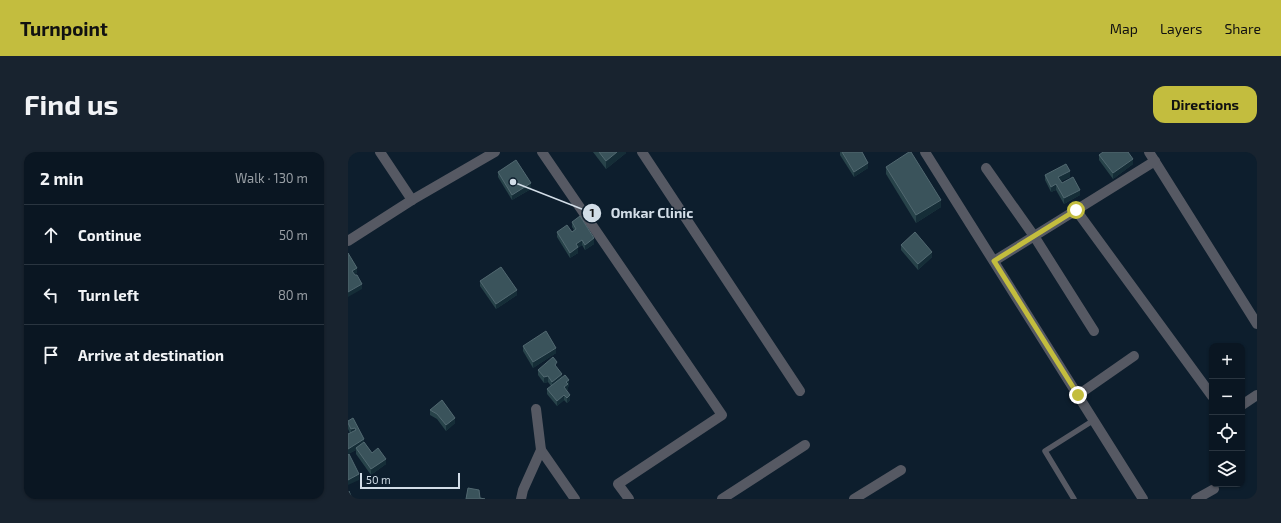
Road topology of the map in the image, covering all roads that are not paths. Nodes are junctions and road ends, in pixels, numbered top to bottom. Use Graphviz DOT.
graph roads {
  1 [pos="380,152"];
  2 [pos="495,152"];
  3 [pos="542,152"];
  4 [pos="642,152"];
  5 [pos="925,152"];
  6 [pos="1152,156"];
  7 [pos="986,168"];
  8 [pos="412,200"];
  9 [pos="1076,210"];
  10 [pos="1034,236"];
  11 [pos="348,241"];
  12 [pos="994,261"];
  13 [pos="1257,324"];
  14 [pos="1094,331"];
  15 [pos="1134,356"];
  16 [pos="800,391"];
  17 [pos="1209,392"];
  18 [pos="1078,395"];
  19 [pos="1257,395"];
  20 [pos="1245,403"];
  21 [pos="536,409"];
  22 [pos="1094,420"];
  23 [pos="805,444"];
  24 [pos="541,450"];
  25 [pos="901,470"];
  26 [pos="1214,489"];
  27 [pos="521,499"];
  28 [pos="576,499"];
  29 [pos="629,499"];
  30 [pos="722,499"];
  31 [pos="854,499"];
  32 [pos="1074,499"];
  33 [pos="1143,499"];
  34 [pos="1196,499"];
  1 -- 8 [label="street"];
  2 -- 8 [label="street"];
  3 -- 29 [label="street"];
  4 -- 16 [label="street"];
  5 -- 12 [label="street"];
  6 -- 9 [label="street"];
  6 -- 13 [label="street"];
  7 -- 10 [label="street"];
  8 -- 11 [label="street"];
  9 -- 10 [label="street"];
  9 -- 17 [label="street"];
  10 -- 12 [label="street"];
  10 -- 14 [label="street"];
  12 -- 18 [label="street"];
  15 -- 18 [label="street"];
  18 -- 22 [label="street"];
  19 -- 20 [label="street"];
  21 -- 24 [label="street"];
  22 -- 32 [label="lane"];
  22 -- 33 [label="street"];
  23 -- 30 [label="street"];
  24 -- 27 [label="street"];
  24 -- 28 [label="street"];
  25 -- 31 [label="street"];
  26 -- 34 [label="street"];
}
